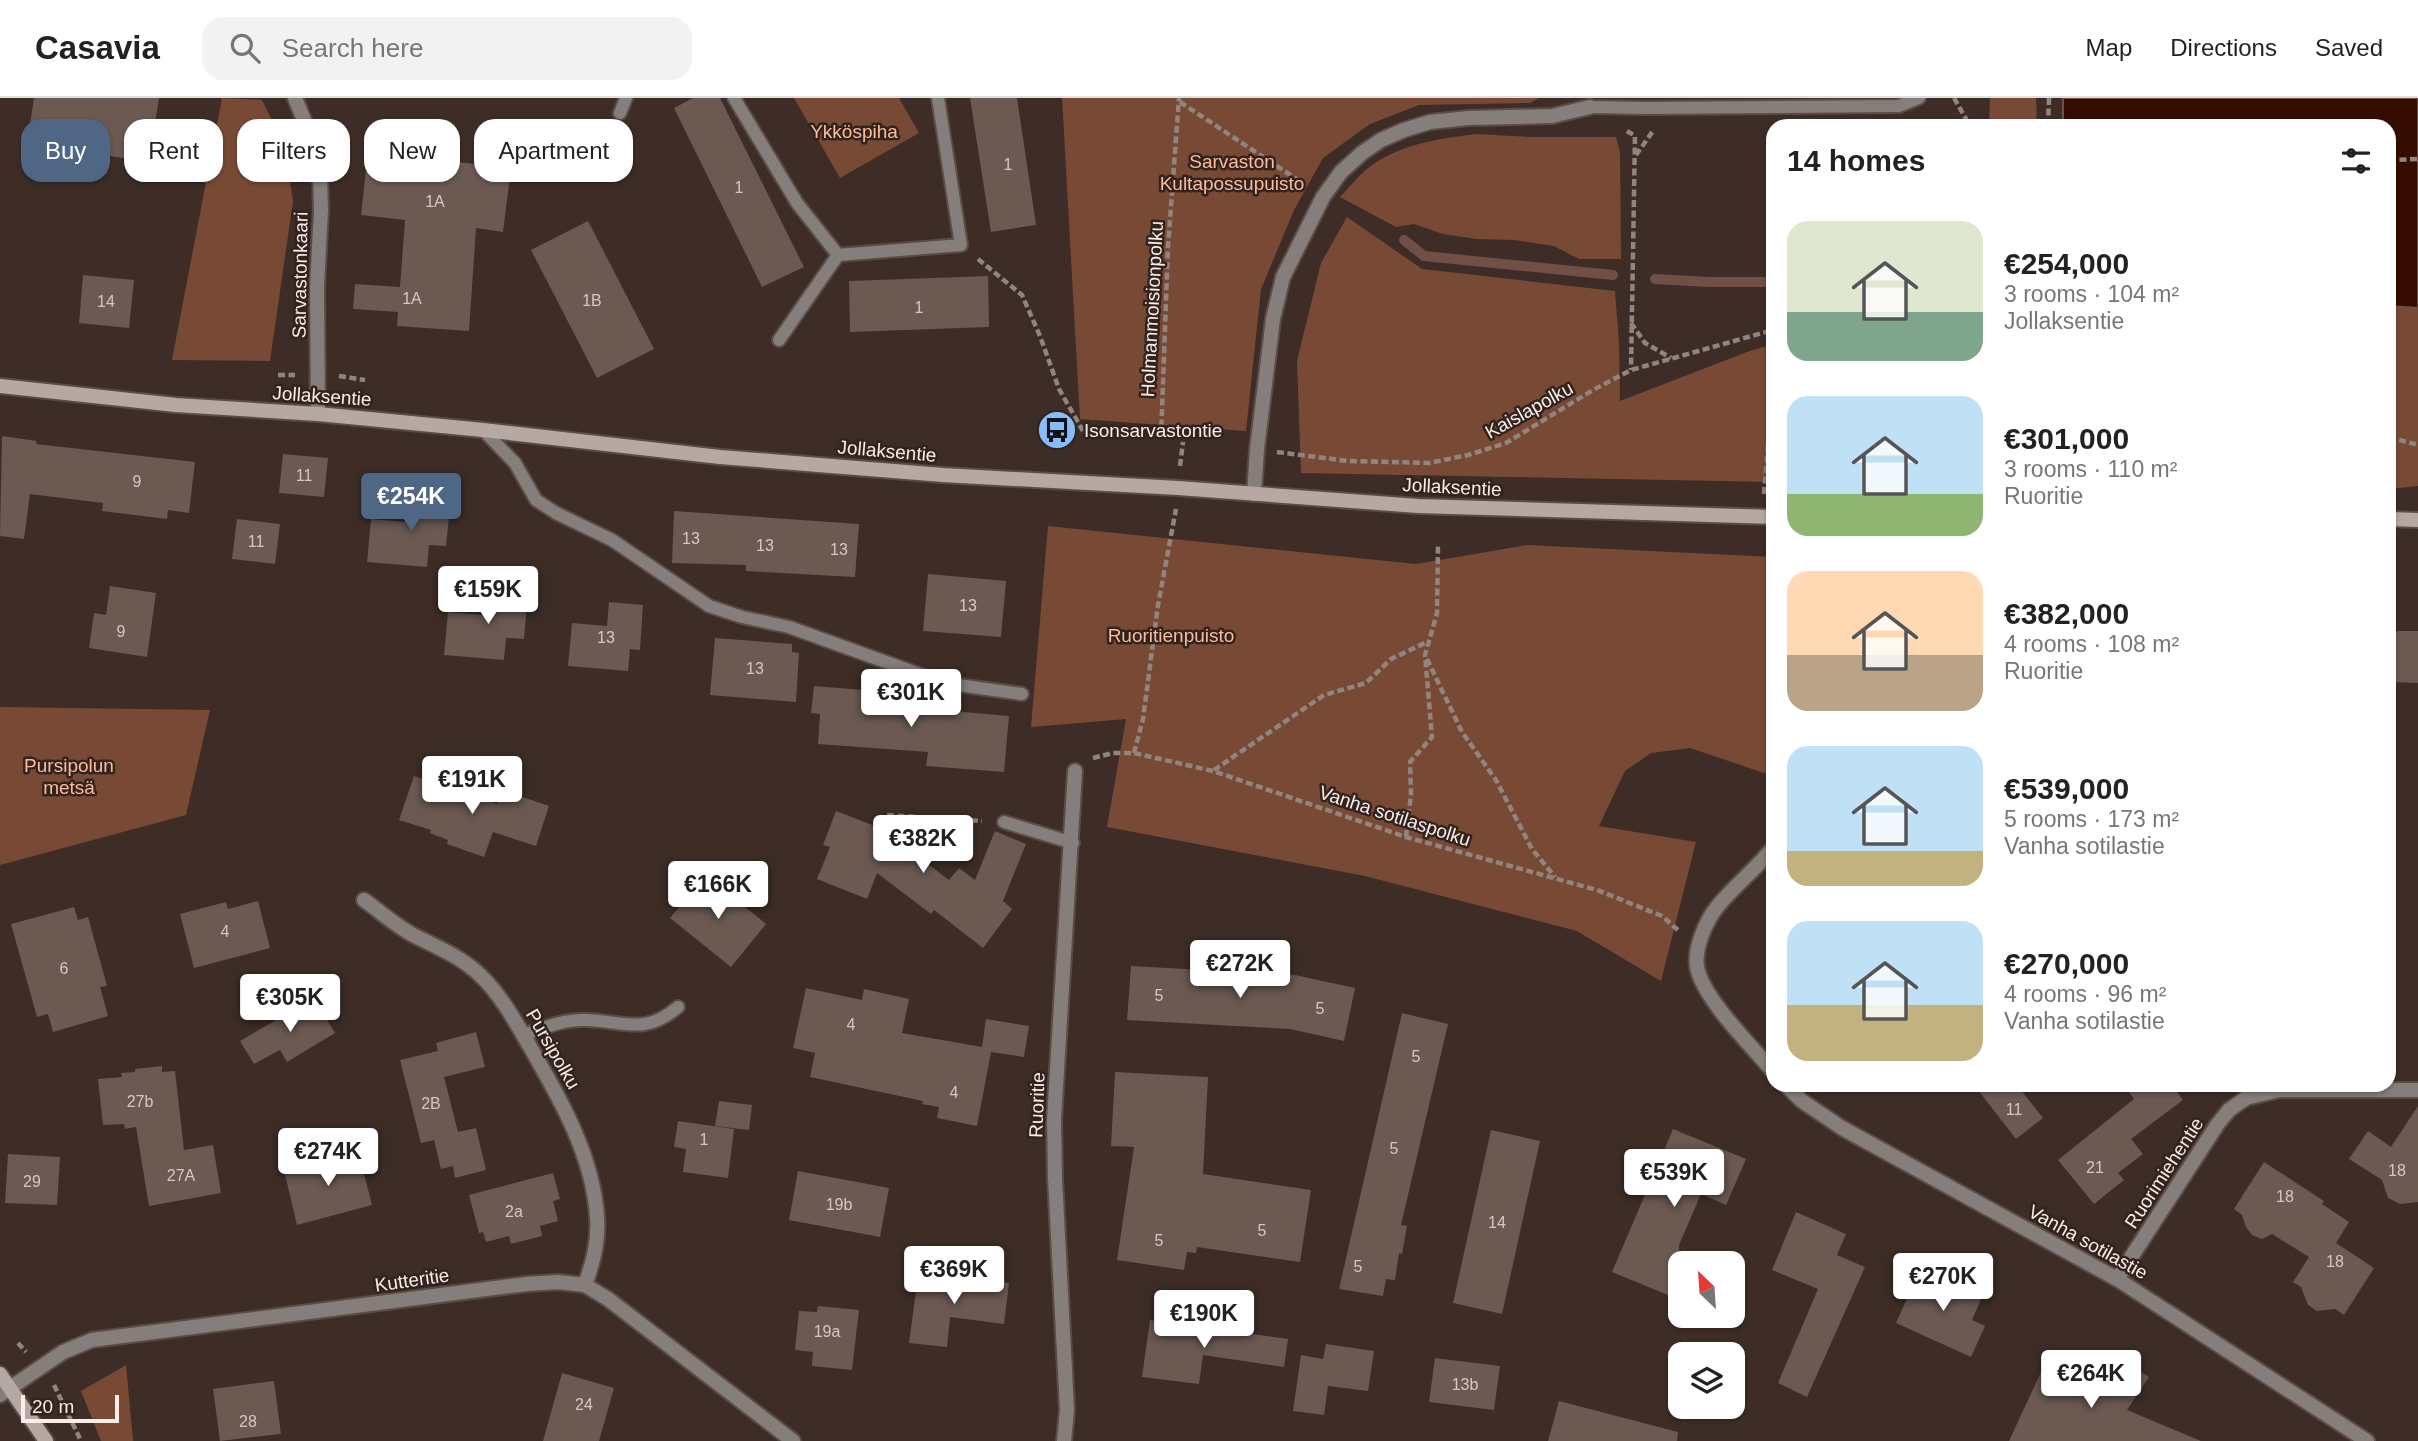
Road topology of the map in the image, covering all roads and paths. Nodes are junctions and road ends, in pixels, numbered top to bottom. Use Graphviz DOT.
graph roads {
  1 [pos="295,98"];
  2 [pos="626,98"];
  3 [pos="734,98"];
  4 [pos="939,98"];
  5 [pos="1919,98"];
  6 [pos="1954,98"];
  7 [pos="2049,98"];
  8 [pos="1180,100"];
  9 [pos="1590,107"];
  10 [pos="620,113"];
  11 [pos="1966,119"];
  12 [pos="2048,119"];
  13 [pos="1624,129"];
  14 [pos="2418,159"];
  15 [pos="2396,160"];
  16 [pos="1323,197"];
  17 [pos="961,245"];
  18 [pos="838,255"];
  19 [pos="1631,322"];
  20 [pos="1766,332"];
  21 [pos="779,340"];
  22 [pos="1671,359"];
  23 [pos="1631,370"];
  24 [pos="0,386"];
  25 [pos="318,414"];
  26 [pos="483,430"];
  27 [pos="1083,431"];
  28 [pos="1161,437"];
  29 [pos="2396,439"];
  30 [pos="2418,445"];
  31 [pos="1289,453"];
  32 [pos="1254,494"];
  33 [pos="1766,517"];
  34 [pos="1176,518"];
  35 [pos="2396,519"];
  36 [pos="2418,520"];
  37 [pos="1438,546"];
  38 [pos="1429,641"];
  39 [pos="1425,655"];
  40 [pos="1022,694"];
  41 [pos="1134,753"];
  42 [pos="1075,771"];
  43 [pos="1213,771"];
  44 [pos="887,815"];
  45 [pos="1004,822"];
  46 [pos="1406,837"];
  47 [pos="1073,843"];
  48 [pos="1766,855"];
  49 [pos="1556,879"];
  50 [pos="364,900"];
  51 [pos="1698,948"];
  52 [pos="678,1007"];
  53 [pos="523,1035"];
  54 [pos="1766,1062"];
  55 [pos="2396,1090"];
  56 [pos="2418,1090"];
  57 [pos="1793,1092"];
  58 [pos="2271,1092"];
  59 [pos="2117,1279"];
  60 [pos="584,1285"];
  61 [pos="0,1374"];
  62 [pos="58,1390"];
  63 [pos="5,1391"];
  64 [pos="46,1441"];
  65 [pos="81,1441"];
  66 [pos="793,1441"];
  67 [pos="1064,1441"];
  68 [pos="2367,1441"];
  1 -- 25 [label="street, Sarvastonkaari"];
  2 -- 10 [label="lane"];
  3 -- 18 [label="lane"];
  4 -- 17 [label="lane"];
  5 -- 9 [label="lane"];
  6 -- 11 [label="path"];
  7 -- 12 [label="path"];
  8 -- 16 [label="path"];
  8 -- 28 [label="path, Holmanmoisionpolku"];
  9 -- 16 [label="street"];
  13 -- 19 [label="path"];
  14 -- 15 [label="path"];
  16 -- 32 [label="street"];
  17 -- 18 [label="lane"];
  17 -- 27 [label="path"];
  18 -- 21 [label="lane"];
  19 -- 22 [label="path"];
  19 -- 23 [label="path"];
  20 -- 22 [label="path, Kaislapolku"];
  22 -- 23 [label="path, Kaislapolku"];
  23 -- 31 [label="path, Kaislapolku"];
  24 -- 25 [label="main road, Jollaksentie"];
  25 -- 26 [label="main road, Jollaksentie"];
  26 -- 32 [label="main road, Jollaksentie"];
  26 -- 40 [label="lane"];
  29 -- 30 [label="path"];
  32 -- 33 [label="main road, Jollaksentie"];
  34 -- 41 [label="path"];
  35 -- 36 [label="main road"];
  37 -- 38 [label="path"];
  38 -- 39 [label="path"];
  38 -- 43 [label="path"];
  39 -- 46 [label="path"];
  39 -- 49 [label="path"];
  41 -- 42 [label="path, Vanha sotilaspolku"];
  41 -- 43 [label="path, Vanha sotilaspolku"];
  42 -- 47 [label="street, Ruoritie"];
  43 -- 46 [label="path, Vanha sotilaspolku"];
  44 -- 45 [label="path"];
  45 -- 47 [label="lane"];
  46 -- 49 [label="path, Vanha sotilaspolku"];
  47 -- 67 [label="street, Ruoritie"];
  48 -- 51 [label="street"];
  49 -- 51 [label="path, Vanha sotilaspolku"];
  50 -- 53 [label="street, Pursipolku"];
  51 -- 54 [label="street"];
  52 -- 53 [label="lane"];
  53 -- 60 [label="street, Pursipolku"];
  55 -- 56 [label="street, Ruorimiehentie"];
  57 -- 59 [label="street, Vanha sotilastie"];
  58 -- 59 [label="street, Ruorimiehentie"];
  59 -- 68 [label="street, Vanha sotilastie"];
  60 -- 63 [label="street, Kutteritie"];
  60 -- 66 [label="street, Kutteritie"];
  61 -- 63 [label="main road"];
  62 -- 65 [label="path"];
  63 -- 64 [label="main road"];
}
